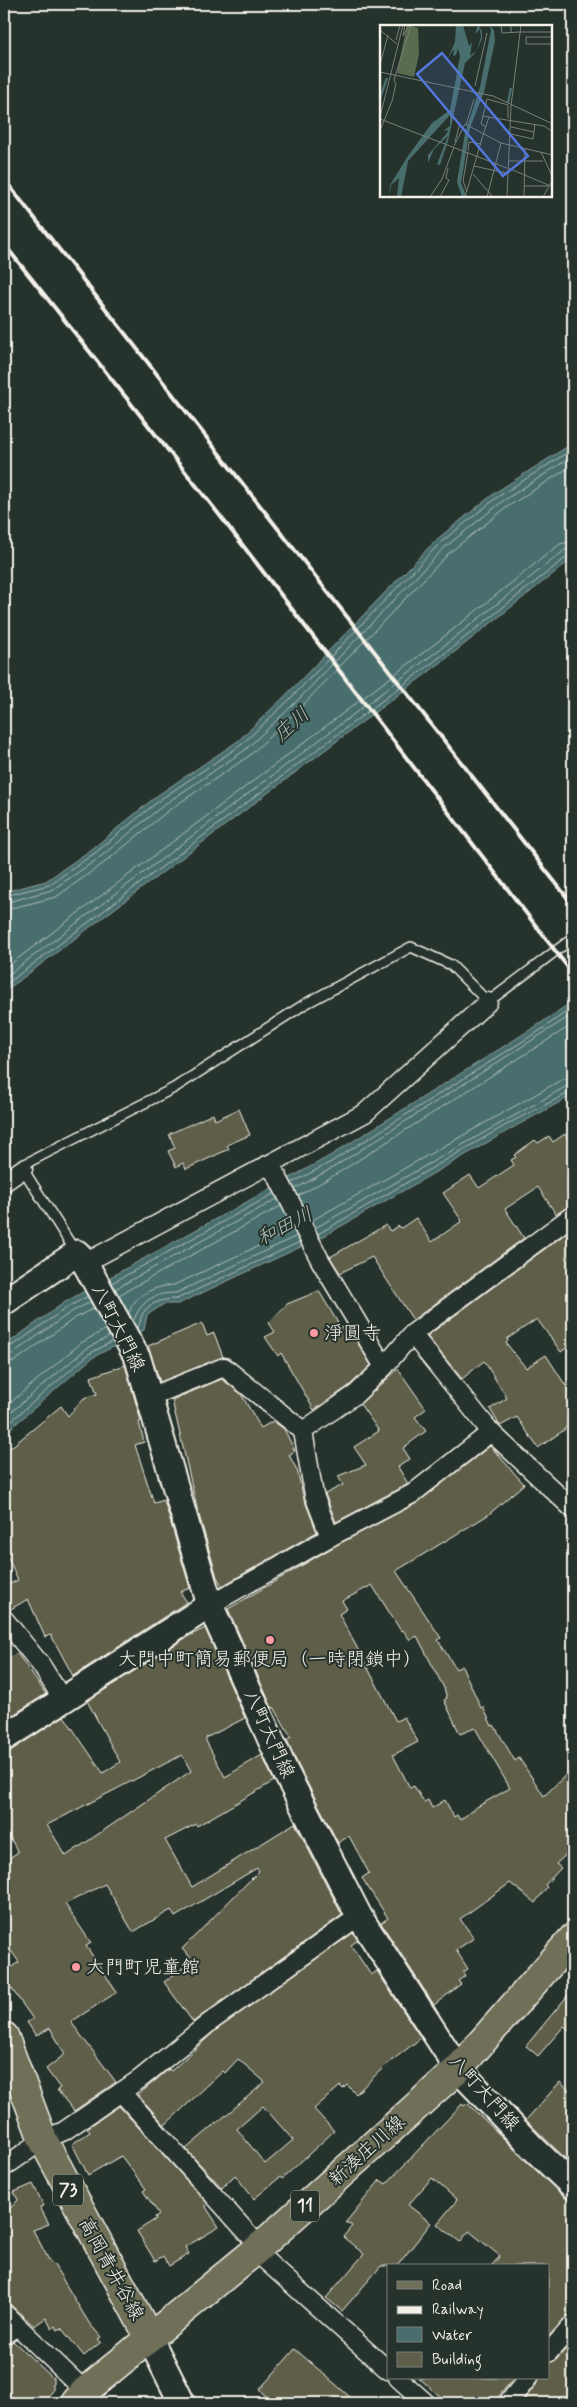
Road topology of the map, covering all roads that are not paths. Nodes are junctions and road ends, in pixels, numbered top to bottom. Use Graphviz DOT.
graph roads {
  1 [pos="573,938"];
  2 [pos="488,1002"];
  3 [pos="23,1169"];
  4 [pos="271,1170"];
  5 [pos="4,1182"];
  6 [pos="573,1216"];
  7 [pos="81,1258"];
  8 [pos="4,1302"];
  9 [pos="412,1334"];
  10 [pos="384,1367"];
  11 [pos="150,1397"];
  12 [pos="303,1431"];
  13 [pos="491,1432"];
  14 [pos="573,1509"];
  15 [pos="330,1537"];
  16 [pos="210,1605"];
  17 [pos="4,1619"];
  18 [pos="63,1700"];
  19 [pos="4,1738"];
  20 [pos="359,1916"];
  21 [pos="573,1938"];
  22 [pos="4,2036"];
  23 [pos="458,2069"];
  24 [pos="121,2092"];
  25 [pos="43,2140"];
  26 [pos="4,2167"];
  27 [pos="573,2186"];
  28 [pos="258,2249"];
  29 [pos="4,2313"];
  30 [pos="573,2324"];
  31 [pos="21,2329"];
  32 [pos="149,2337"];
  33 [pos="4,2340"];
  34 [pos="550,2352"];
  35 [pos="387,2369"];
  36 [pos="400,2380"];
  37 [pos="526,2380"];
  38 [pos="80,2397"];
  39 [pos="182,2403"];
  40 [pos="426,2403"];
  41 [pos="508,2403"];
  1 -- 2 [label="lane"];
  2 -- 3 [label="lane"];
  2 -- 4 [label="street"];
  3 -- 5 [label="street"];
  3 -- 7 [label="lane"];
  4 -- 7 [label="street"];
  4 -- 10 [label="street"];
  6 -- 9 [label="street"];
  7 -- 8 [label="main road"];
  7 -- 11 [label="main road, 八町大門線"];
  9 -- 10 [label="street"];
  9 -- 13 [label="street"];
  10 -- 12 [label="street"];
  11 -- 12 [label="street"];
  11 -- 16 [label="main road, 八町大門線"];
  12 -- 15 [label="street"];
  13 -- 14 [label="street"];
  13 -- 15 [label="street"];
  15 -- 16 [label="street"];
  16 -- 18 [label="main road"];
  16 -- 20 [label="main road, 八町大門線"];
  17 -- 18 [label="street"];
  18 -- 19 [label="main road"];
  20 -- 23 [label="main road, 八町大門線"];
  20 -- 24 [label="street"];
  21 -- 23 [label="main road, 新湊庄川線 / 11"];
  22 -- 25 [label="main road, 高岡青井谷線 / 73"];
  23 -- 27 [label="main road, 八町大門線"];
  23 -- 28 [label="main road, 新湊庄川線 / 11"];
  24 -- 25 [label="street"];
  24 -- 28 [label="street"];
  25 -- 26 [label="street"];
  25 -- 32 [label="main road, 高岡青井谷線 / 73"];
  28 -- 32 [label="main road, 新湊庄川線 / 11"];
  28 -- 35 [label="street"];
  29 -- 31 [label="street"];
  30 -- 34 [label="street"];
  31 -- 33 [label="lane"];
  31 -- 38 [label="street"];
  32 -- 38 [label="main road, 新湊庄川線 / 11"];
  32 -- 39 [label="main road"];
  36 -- 40 [label="street"];
  37 -- 41 [label="street"];
}
